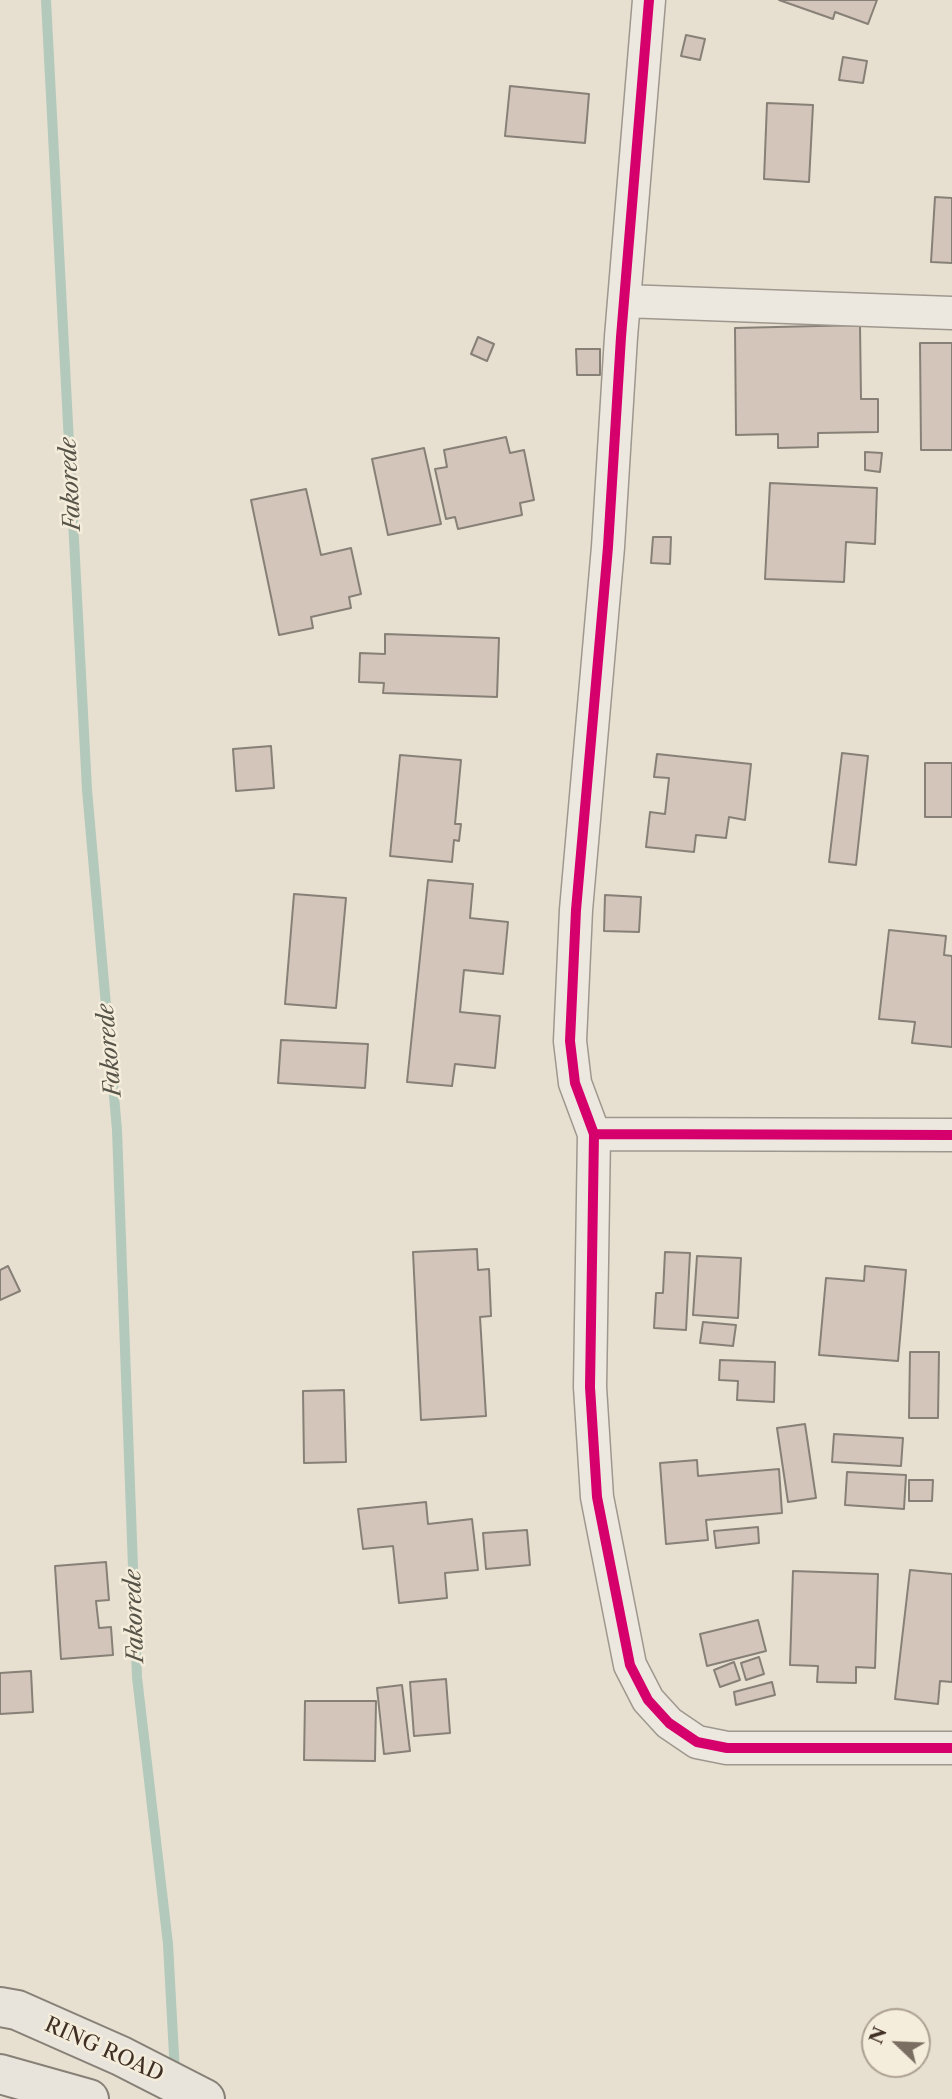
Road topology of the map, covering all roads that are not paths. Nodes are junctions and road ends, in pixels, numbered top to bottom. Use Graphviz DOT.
graph roads {
  1 [pos="649,0"];
  2 [pos="624,301"];
  3 [pos="952,313"];
  4 [pos="594,1134"];
  5 [pos="952,1135"];
  6 [pos="952,1748"];
  7 [pos="0,2007"];
  8 [pos="0,2074"];
  9 [pos="89,2099"];
  10 [pos="205,2099"];
  1 -- 2 [label="street"];
  2 -- 3 [label="street"];
  2 -- 4 [label="street"];
  4 -- 5 [label="street"];
  4 -- 6 [label="street"];
  7 -- 10 [label="main road, RING ROAD"];
  8 -- 9 [label="main road"];
}
